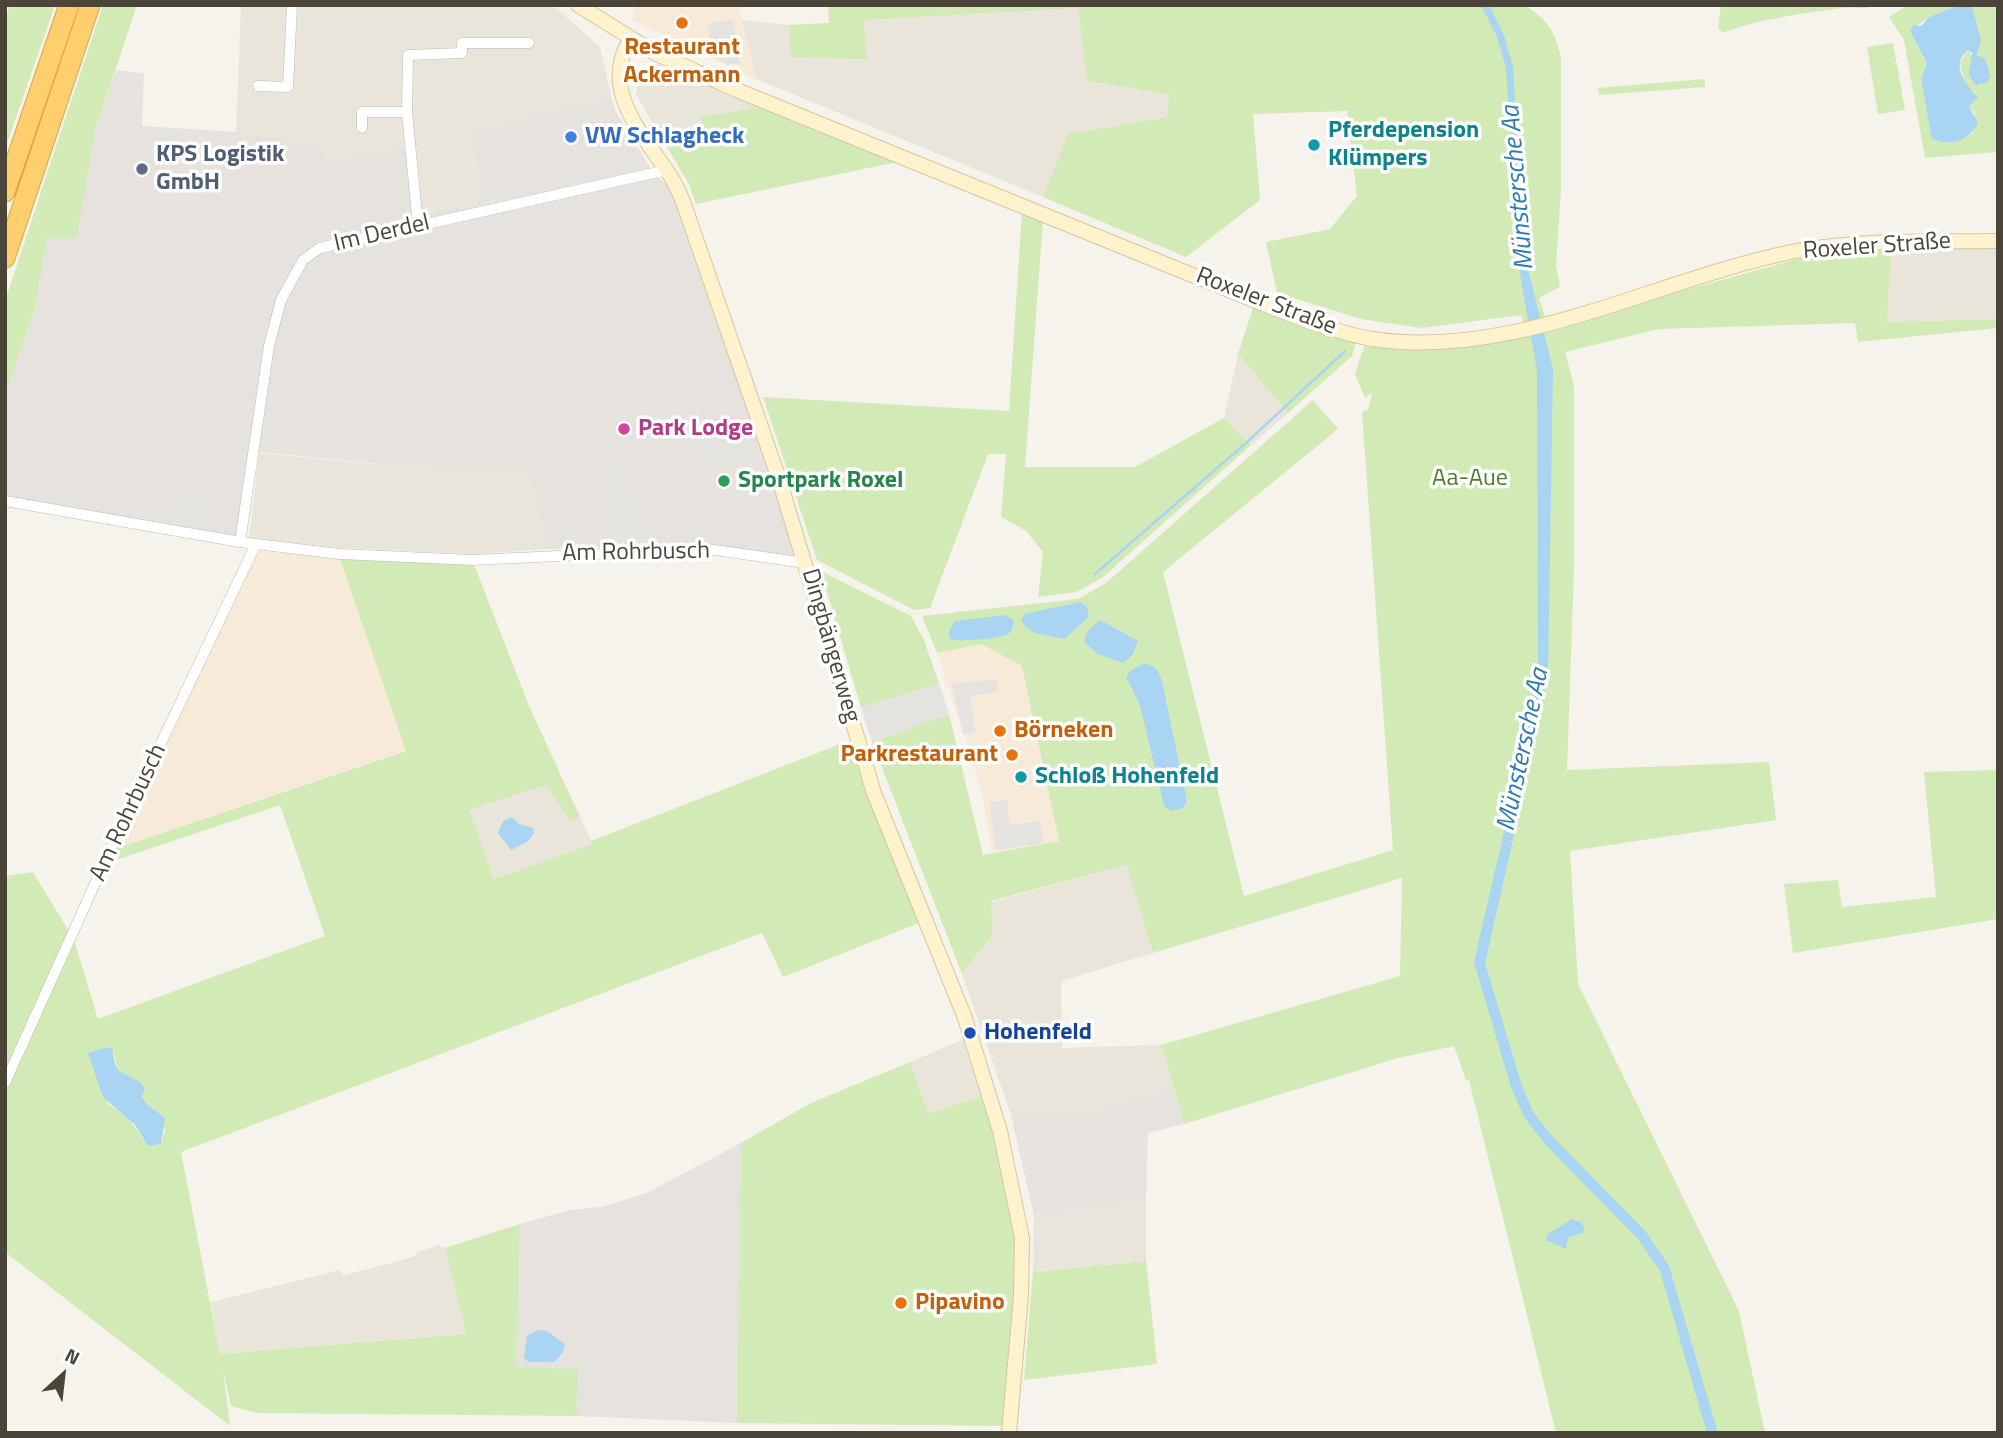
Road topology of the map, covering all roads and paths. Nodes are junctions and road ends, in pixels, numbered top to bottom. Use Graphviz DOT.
graph roads {
  1 [pos="69,5"];
  2 [pos="90,5"];
  3 [pos="292,5"];
  4 [pos="578,5"];
  5 [pos="630,40"];
  6 [pos="529,43"];
  7 [pos="258,86"];
  8 [pos="407,112"];
  9 [pos="362,128"];
  10 [pos="667,170"];
  11 [pos="5,192"];
  12 [pos="418,226"];
  13 [pos="1998,241"];
  14 [pos="5,258"];
  15 [pos="5,501"];
  16 [pos="240,542"];
  17 [pos="256,544"];
  18 [pos="805,563"];
  19 [pos="5,1083"];
  20 [pos="1009,1433"];
  1 -- 11 [label="highway"];
  2 -- 14 [label="highway"];
  3 -- 7 [label="street"];
  4 -- 5 [label="main road, Roxeler Straße"];
  5 -- 10 [label="main road, Dingbängerweg"];
  5 -- 13 [label="main road, Roxeler Straße"];
  6 -- 8 [label="street"];
  8 -- 9 [label="street"];
  8 -- 12 [label="street"];
  10 -- 12 [label="street, Im Derdel"];
  10 -- 18 [label="main road, Dingbängerweg"];
  12 -- 16 [label="street, Im Derdel"];
  15 -- 16 [label="street, Am Rohrbusch"];
  16 -- 17 [label="street, Am Rohrbusch"];
  17 -- 18 [label="street, Am Rohrbusch"];
  17 -- 19 [label="street, Am Rohrbusch"];
  18 -- 20 [label="main road, Dingbängerweg"];
}
